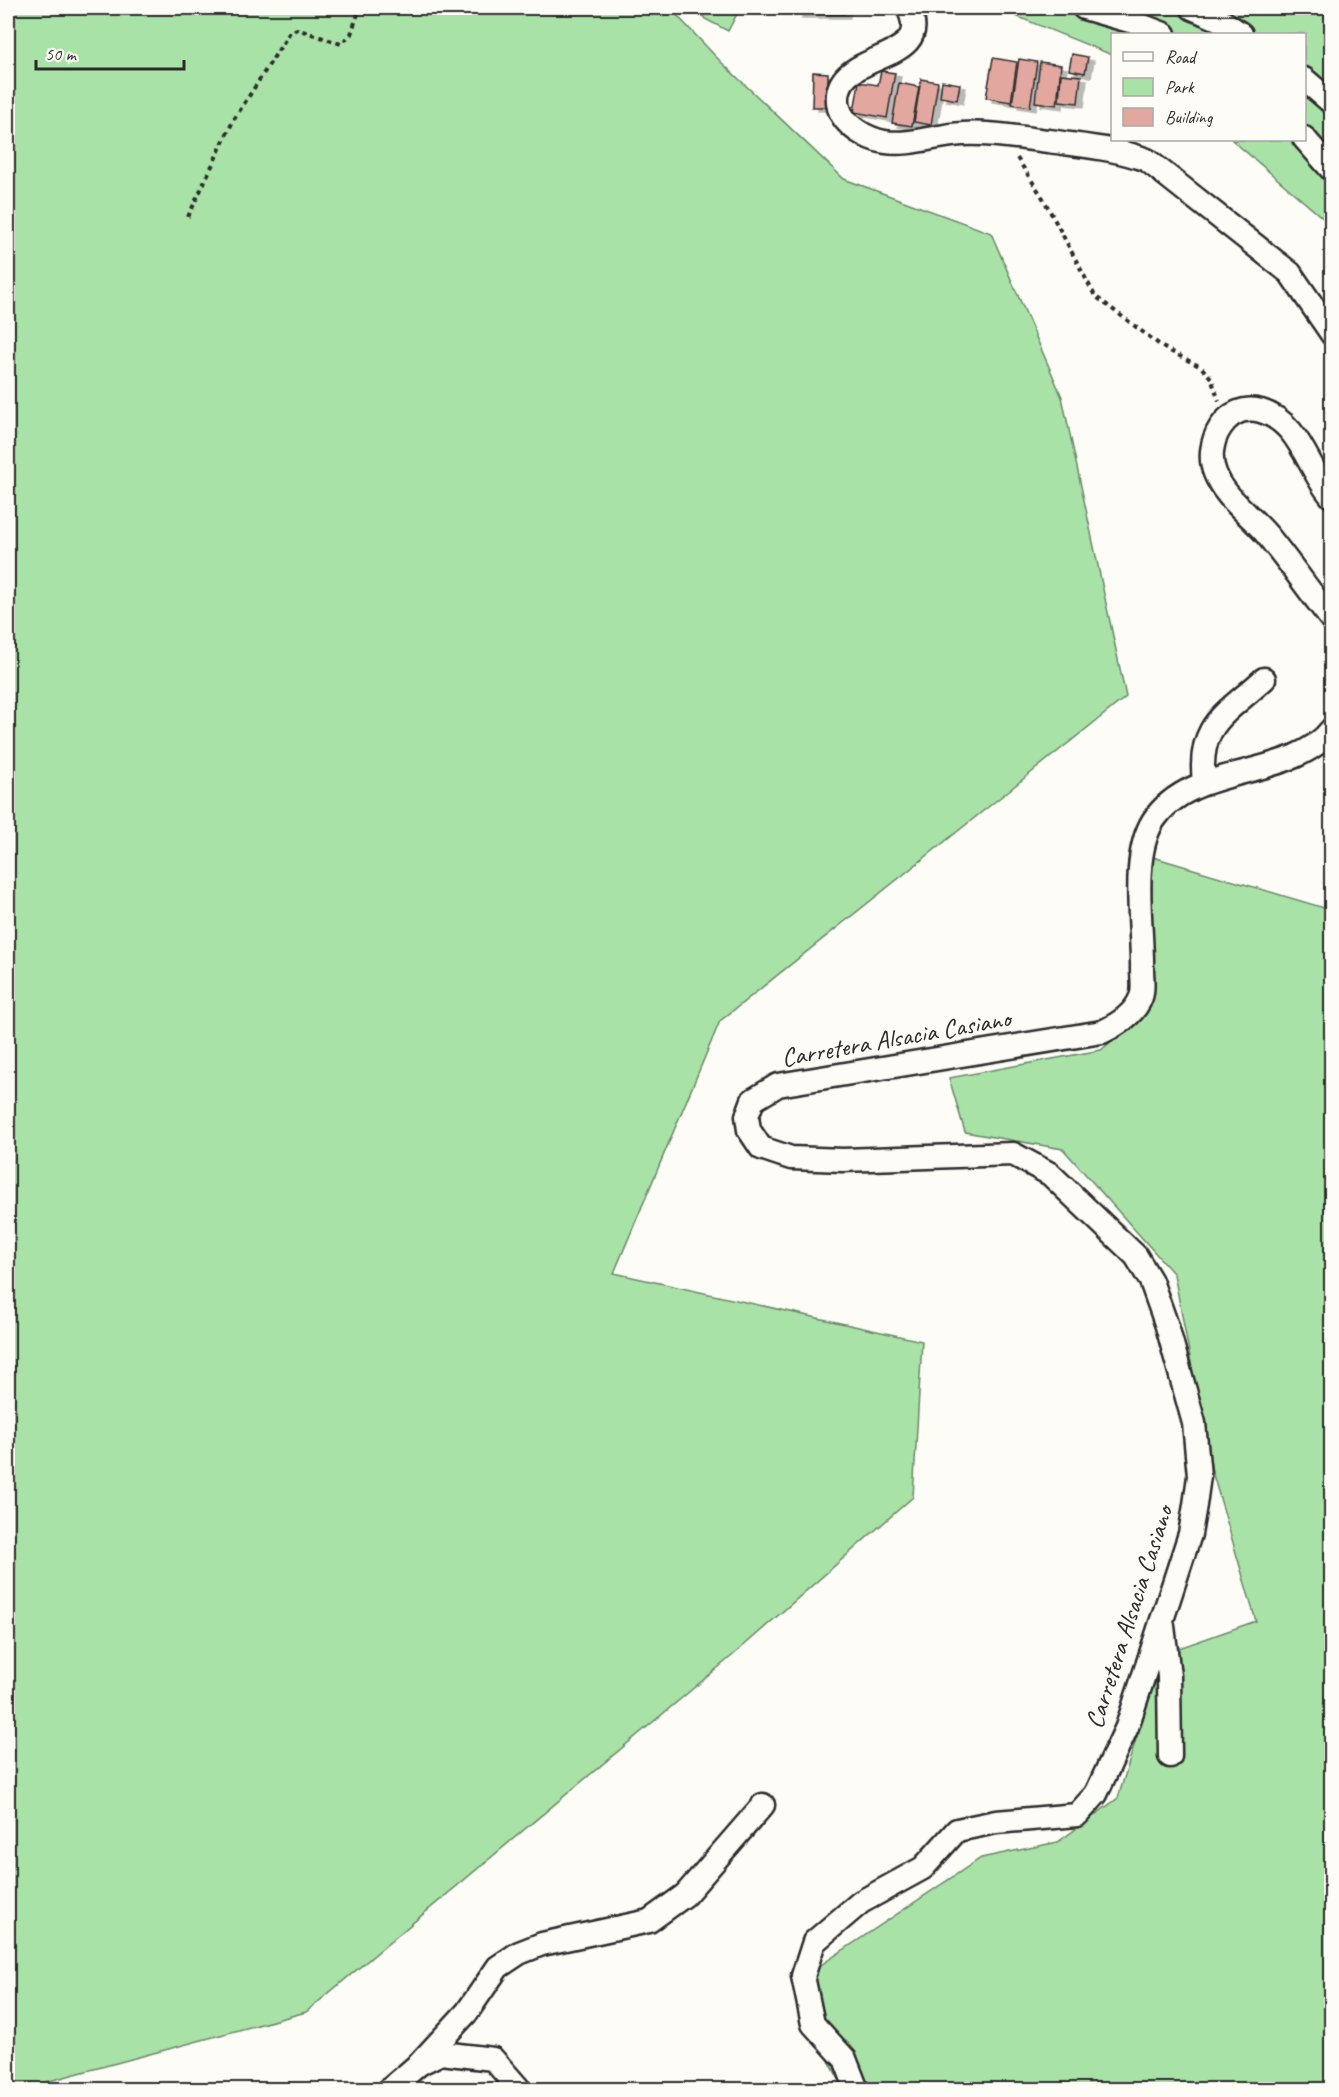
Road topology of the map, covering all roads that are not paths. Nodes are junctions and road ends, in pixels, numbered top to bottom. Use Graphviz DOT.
graph roads {
  1 [pos="908,8"];
  2 [pos="1084,8"];
  3 [pos="1192,8"];
  4 [pos="1161,33"];
  5 [pos="1240,33"];
  6 [pos="1306,80"];
  7 [pos="1332,103"];
  8 [pos="1306,139"];
  9 [pos="1332,170"];
  10 [pos="1332,334"];
  11 [pos="1332,497"];
  12 [pos="1332,620"];
  13 [pos="1264,679"];
  14 [pos="1332,729"];
  15 [pos="1204,782"];
  16 [pos="1163,1619"];
  17 [pos="1170,1756"];
  18 [pos="763,1805"];
  19 [pos="419,2064"];
  20 [pos="389,2090"];
  21 [pos="520,2090"];
  22 [pos="857,2090"];
  1 -- 10 [label="street"];
  2 -- 4 [label="street"];
  3 -- 5 [label="street"];
  6 -- 7 [label="street"];
  8 -- 9 [label="street"];
  11 -- 12 [label="street"];
  13 -- 15 [label="street"];
  14 -- 15 [label="street, Carretera Alsacia Casiano"];
  15 -- 16 [label="street, Carretera Alsacia Casiano"];
  16 -- 17 [label="street"];
  16 -- 22 [label="street, Carretera Alsacia Casiano"];
  18 -- 19 [label="street"];
  19 -- 20 [label="street"];
  19 -- 21 [label="street"];
}
